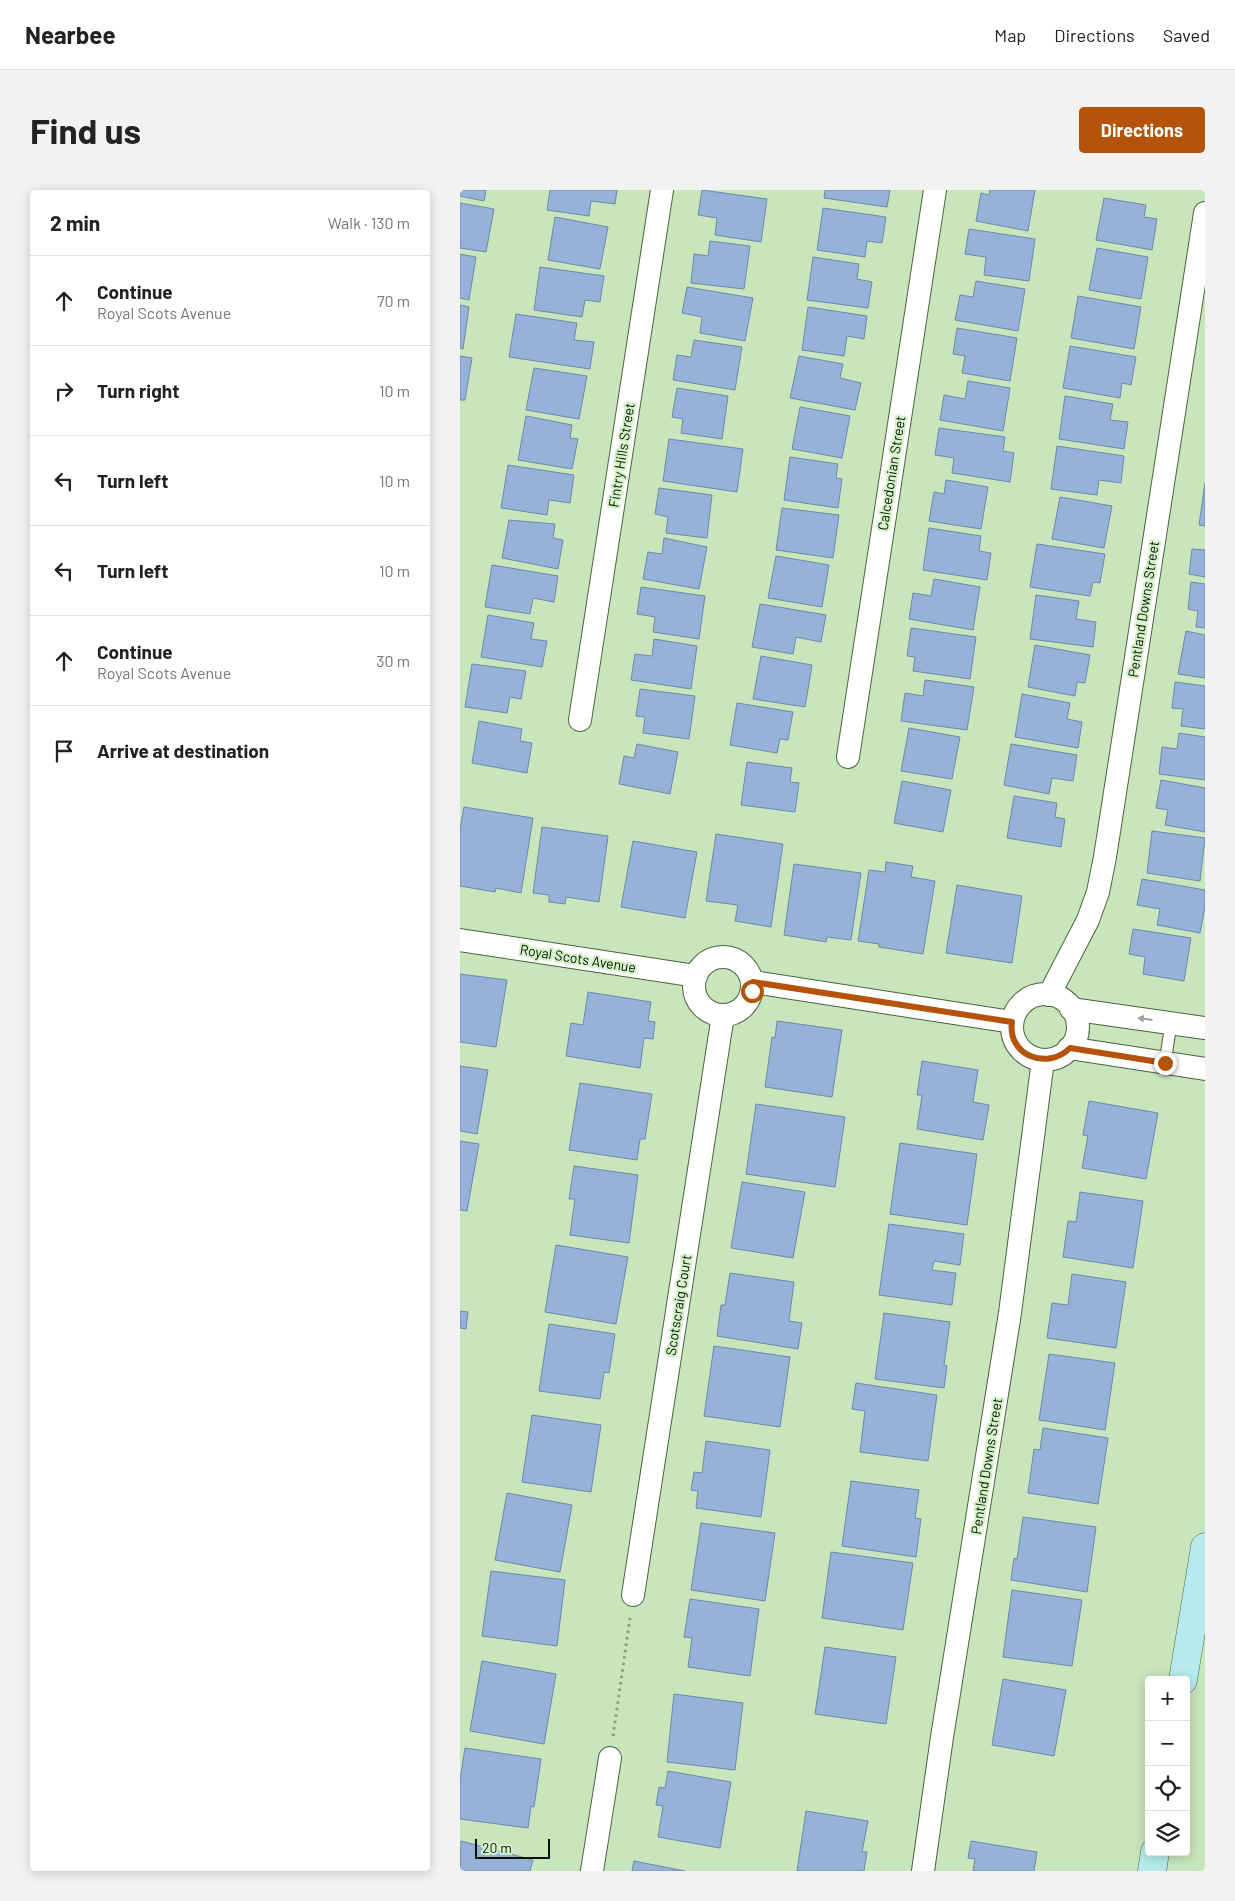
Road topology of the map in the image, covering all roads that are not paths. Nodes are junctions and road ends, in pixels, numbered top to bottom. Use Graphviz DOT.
graph roads {
  1 [pos="662,190"];
  2 [pos="935,190"];
  3 [pos="1205,212"];
  4 [pos="580,720"];
  5 [pos="848,757"];
  6 [pos="460,940"];
  7 [pos="696,976"];
  8 [pos="753,982"];
  9 [pos="1048,994"];
  10 [pos="1071,1009"];
  11 [pos="723,1014"];
  12 [pos="1012,1022"];
  13 [pos="1171,1023"];
  14 [pos="1205,1028"];
  15 [pos="1070,1048"];
  16 [pos="1043,1060"];
  17 [pos="1165,1063"];
  18 [pos="1205,1069"];
  19 [pos="1205,1547"];
  20 [pos="634,1595"];
  21 [pos="1184,1676"];
  22 [pos="610,1758"];
  23 [pos="1154,1856"];
  24 [pos="592,1871"];
  25 [pos="923,1871"];
  26 [pos="1152,1871"];
  1 -- 4 [label="street, Fintry Hills Street"];
  2 -- 5 [label="street, Calcedonian Street"];
  3 -- 9 [label="street, Pentland Downs Street"];
  6 -- 7 [label="street, Royal Scots Avenue"];
  7 -- 8 [label="street"];
  7 -- 11 [label="street"];
  8 -- 11 [label="street"];
  8 -- 12 [label="street"];
  9 -- 10 [label="street"];
  9 -- 12 [label="street"];
  13 -- 10 [label="street, one-way"];
  10 -- 15 [label="street"];
  11 -- 20 [label="street, Scotscraig Court"];
  12 -- 16 [label="street"];
  13 -- 14 [label="street"];
  13 -- 17 [label="lane"];
  15 -- 16 [label="street"];
  15 -- 17 [label="street"];
  16 -- 25 [label="street, Pentland Downs Street"];
  17 -- 18 [label="street"];
  19 -- 21 [label="main road"];
  22 -- 24 [label="street"];
  23 -- 26 [label="main road"];
}
